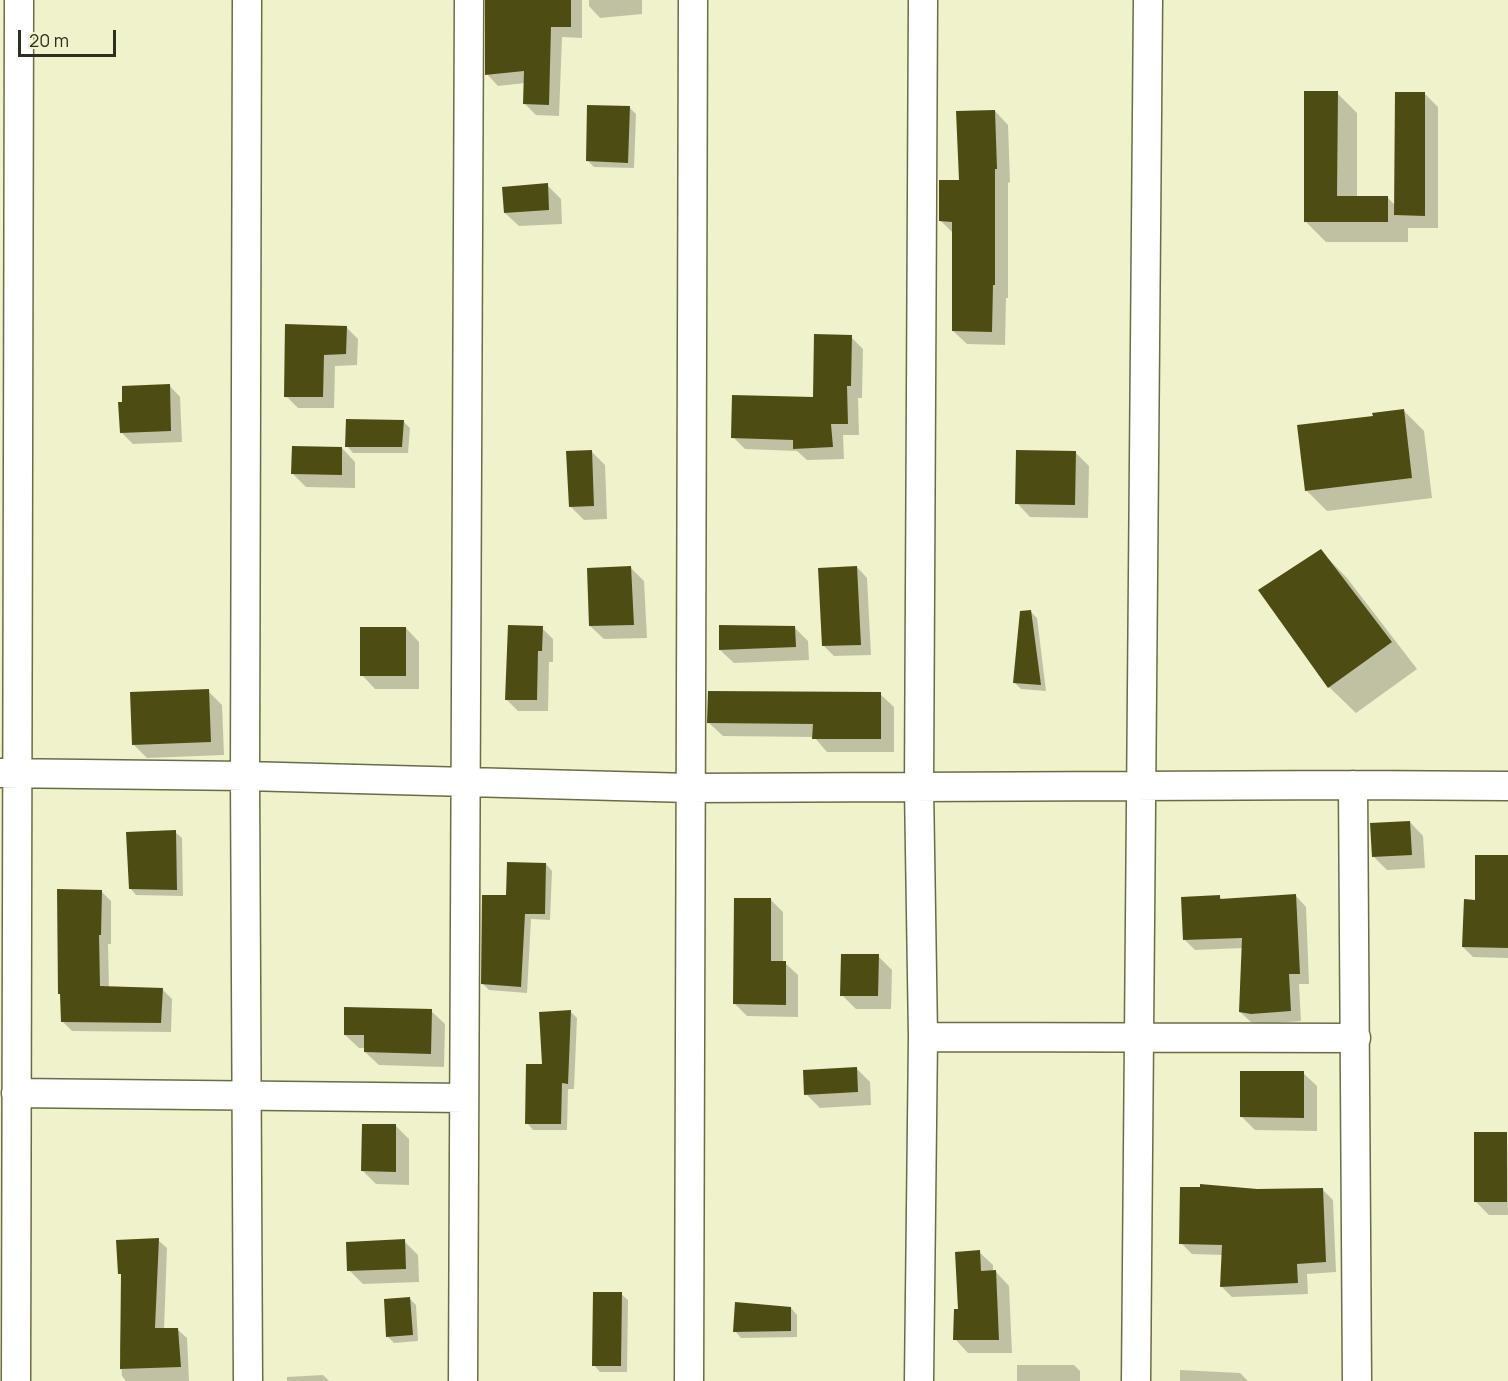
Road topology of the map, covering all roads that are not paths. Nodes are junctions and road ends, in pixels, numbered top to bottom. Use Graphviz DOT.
graph roads {
  1 [pos="19,0"];
  2 [pos="247,0"];
  3 [pos="469,0"];
  4 [pos="693,0"];
  5 [pos="923,0"];
  6 [pos="1148,0"];
  7 [pos="8,773"];
  8 [pos="245,776"];
  9 [pos="465,781"];
  10 [pos="1353,785"];
  11 [pos="1508,786"];
  12 [pos="919,787"];
  13 [pos="1140,787"];
  14 [pos="690,788"];
  15 [pos="922,1037"];
  16 [pos="1138,1037"];
  17 [pos="1356,1038"];
  18 [pos="16,1093"];
  19 [pos="247,1095"];
  20 [pos="464,1098"];
  21 [pos="16,1381"];
  22 [pos="248,1381"];
  23 [pos="463,1381"];
  24 [pos="689,1381"];
  25 [pos="919,1381"];
  26 [pos="1136,1381"];
  27 [pos="1358,1381"];
  1 -- 7 [label="street"];
  2 -- 8 [label="street"];
  3 -- 9 [label="street"];
  4 -- 14 [label="street"];
  5 -- 12 [label="street"];
  6 -- 13 [label="street"];
  7 -- 8 [label="street"];
  7 -- 18 [label="street"];
  8 -- 9 [label="street"];
  8 -- 19 [label="street"];
  9 -- 14 [label="street"];
  9 -- 20 [label="street"];
  10 -- 11 [label="street"];
  10 -- 13 [label="street"];
  10 -- 17 [label="street"];
  12 -- 13 [label="street"];
  12 -- 14 [label="street"];
  12 -- 15 [label="street"];
  13 -- 16 [label="street"];
  14 -- 24 [label="street"];
  15 -- 16 [label="street"];
  15 -- 25 [label="street"];
  16 -- 17 [label="street"];
  16 -- 26 [label="street"];
  17 -- 27 [label="street"];
  18 -- 19 [label="street"];
  18 -- 21 [label="street"];
  19 -- 20 [label="street"];
  19 -- 22 [label="street"];
  20 -- 23 [label="street"];
}
